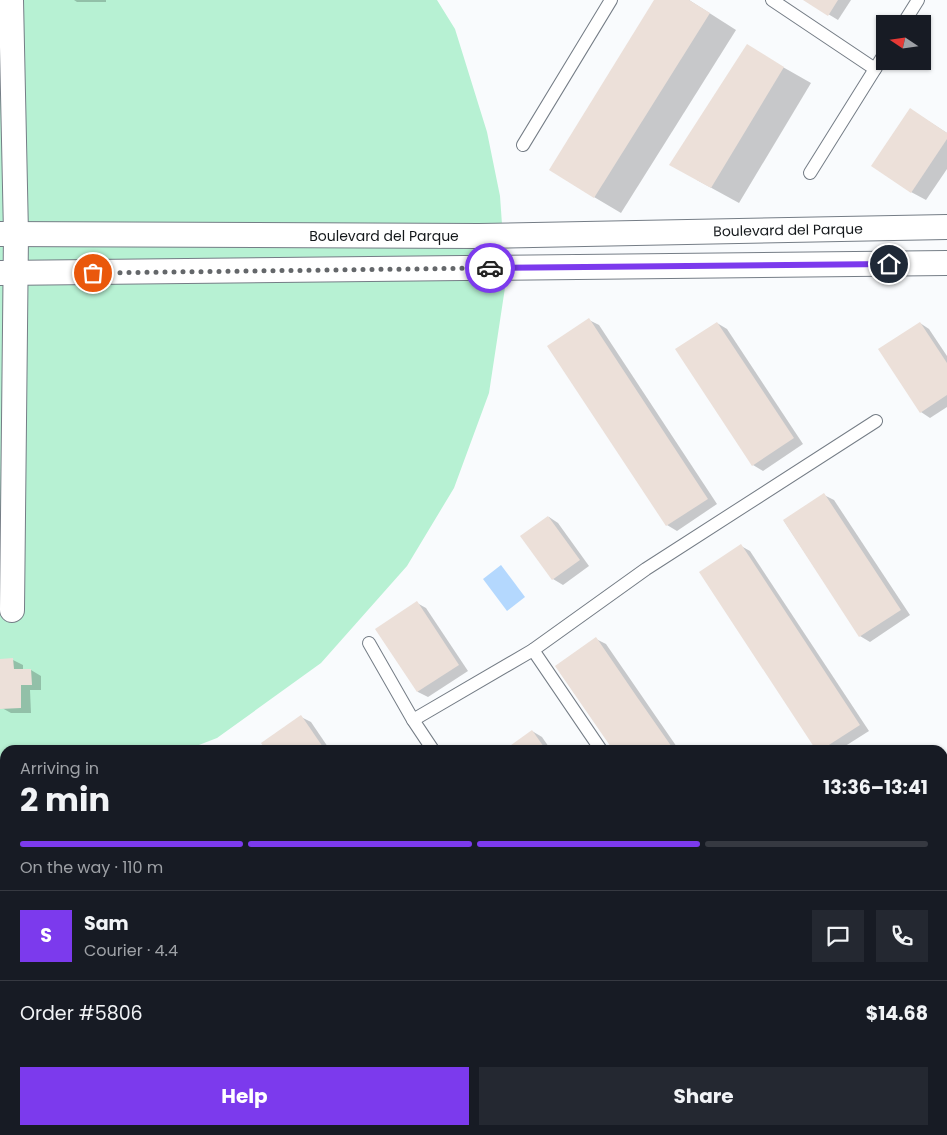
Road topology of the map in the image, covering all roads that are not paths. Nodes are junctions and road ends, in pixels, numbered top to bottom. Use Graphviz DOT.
graph roads {
  1 [pos="10,0"];
  2 [pos="610,0"];
  3 [pos="772,0"];
  4 [pos="918,0"];
  5 [pos="909,15"];
  6 [pos="875,68"];
  7 [pos="523,145"];
  8 [pos="810,173"];
  9 [pos="947,227"];
  10 [pos="8,234"];
  11 [pos="947,263"];
  12 [pos="8,273"];
  13 [pos="876,421"];
  14 [pos="12,610"];
  15 [pos="370,643"];
  16 [pos="533,650"];
  17 [pos="413,720"];
  18 [pos="430,745"];
  19 [pos="598,745"];
  1 -- 10 [label="street"];
  2 -- 7 [label="lane"];
  3 -- 6 [label="lane"];
  4 -- 5 [label="lane"];
  6 -- 8 [label="lane"];
  9 -- 10 [label="street, Boulevard del Parque"];
  10 -- 12 [label="street"];
  11 -- 12 [label="street"];
  12 -- 14 [label="street"];
  13 -- 16 [label="lane"];
  15 -- 17 [label="lane"];
  16 -- 17 [label="lane"];
  16 -- 19 [label="lane"];
  17 -- 18 [label="lane"];
}
